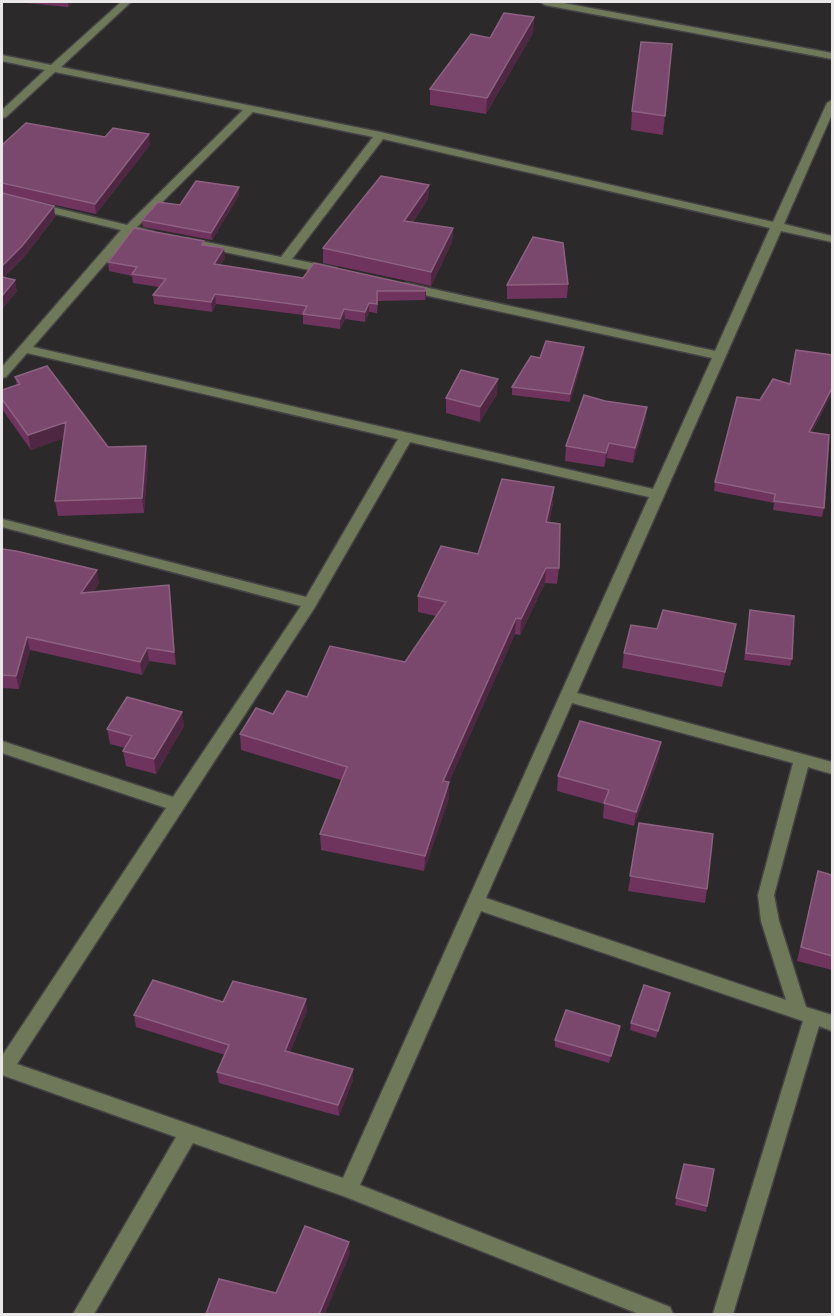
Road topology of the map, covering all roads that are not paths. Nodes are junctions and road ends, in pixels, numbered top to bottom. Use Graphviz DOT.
graph roads {
  1 [pos="126,2"];
  2 [pos="545,2"];
  3 [pos="832,56"];
  4 [pos="2,58"];
  5 [pos="52,69"];
  6 [pos="832,108"];
  7 [pos="249,110"];
  8 [pos="2,115"];
  9 [pos="380,135"];
  10 [pos="2,198"];
  11 [pos="777,227"];
  12 [pos="128,230"];
  13 [pos="832,239"];
  14 [pos="285,260"];
  15 [pos="342,273"];
  16 [pos="399,285"];
  17 [pos="26,349"];
  18 [pos="720,356"];
  19 [pos="2,374"];
  20 [pos="406,437"];
  21 [pos="658,495"];
  22 [pos="2,523"];
  23 [pos="310,603"];
  24 [pos="568,696"];
  25 [pos="2,747"];
  26 [pos="802,759"];
  27 [pos="832,768"];
  28 [pos="177,805"];
  29 [pos="476,902"];
  30 [pos="806,1015"];
  31 [pos="832,1023"];
  32 [pos="3,1067"];
  33 [pos="189,1133"];
  34 [pos="348,1189"];
  35 [pos="83,1314"];
  36 [pos="663,1314"];
  37 [pos="723,1314"];
  1 -- 5 [label="street"];
  2 -- 3 [label="street"];
  4 -- 5 [label="street"];
  5 -- 7 [label="street"];
  5 -- 8 [label="street"];
  6 -- 11 [label="street"];
  7 -- 9 [label="street"];
  7 -- 12 [label="street"];
  9 -- 11 [label="street"];
  9 -- 14 [label="street"];
  10 -- 12 [label="street"];
  11 -- 13 [label="street"];
  11 -- 18 [label="street"];
  12 -- 14 [label="street"];
  12 -- 17 [label="street"];
  14 -- 15 [label="street"];
  16 -- 18 [label="street"];
  17 -- 19 [label="street"];
  17 -- 20 [label="street"];
  18 -- 21 [label="street"];
  20 -- 21 [label="street"];
  20 -- 23 [label="street"];
  21 -- 24 [label="street"];
  22 -- 23 [label="street"];
  23 -- 28 [label="street"];
  24 -- 26 [label="street"];
  24 -- 29 [label="street"];
  25 -- 28 [label="street"];
  26 -- 27 [label="street"];
  26 -- 30 [label="street"];
  28 -- 32 [label="street"];
  29 -- 30 [label="street"];
  29 -- 34 [label="street"];
  30 -- 31 [label="street"];
  30 -- 37 [label="street"];
  32 -- 33 [label="street"];
  33 -- 34 [label="street"];
  33 -- 35 [label="street"];
  34 -- 36 [label="street"];
}
